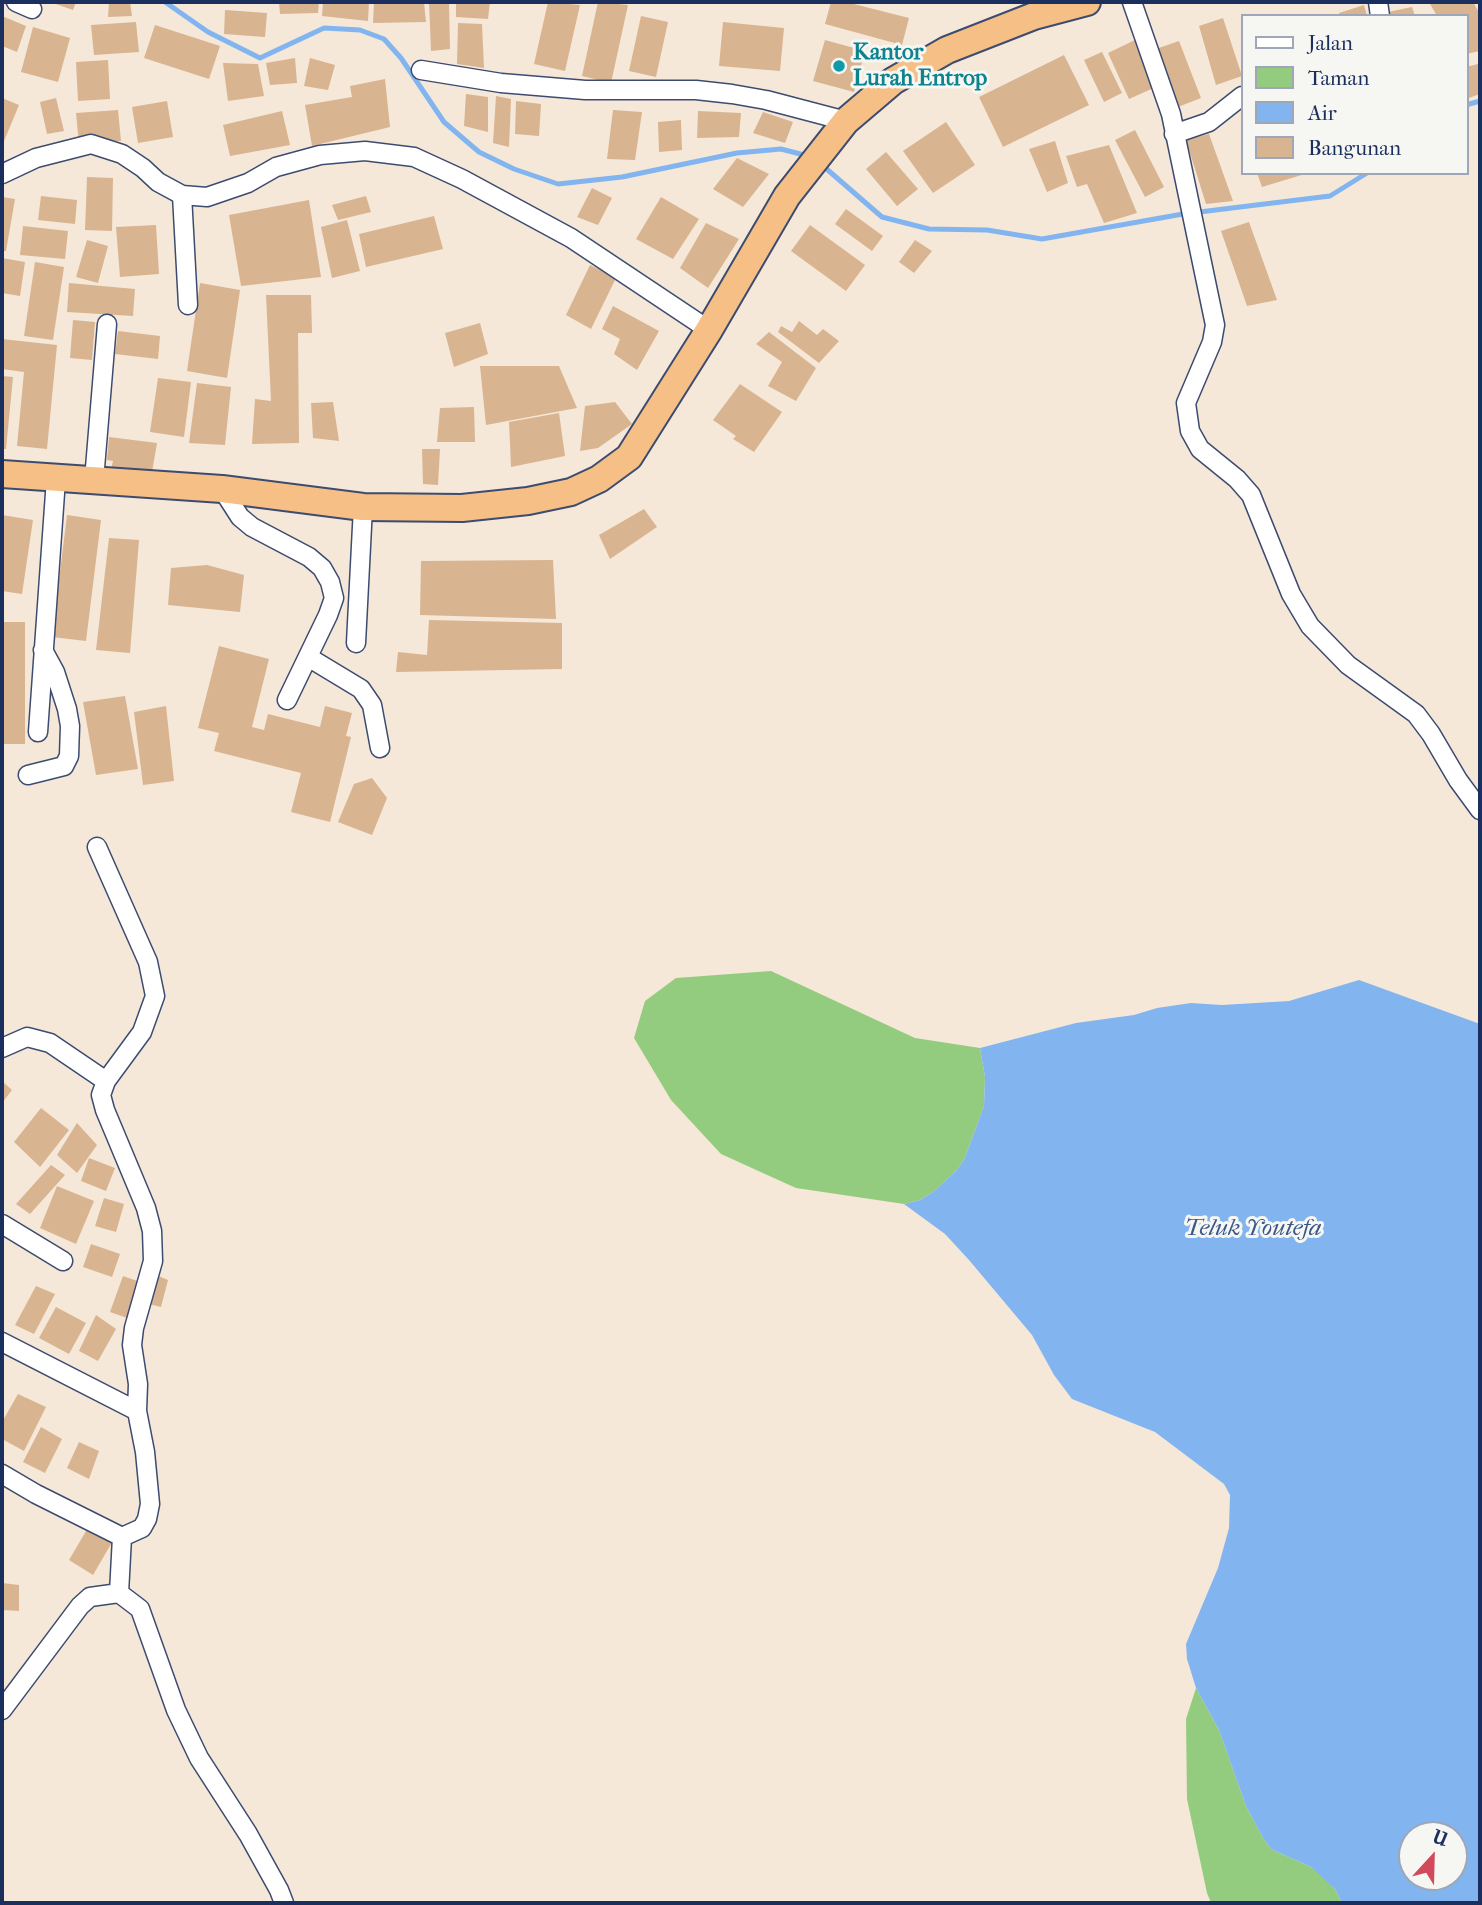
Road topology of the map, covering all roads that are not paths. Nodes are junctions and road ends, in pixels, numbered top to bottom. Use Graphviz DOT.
graph roads {
  1 [pos="1087,2"];
  2 [pos="1132,2"];
  3 [pos="421,70"];
  4 [pos="1240,98"];
  5 [pos="846,121"];
  6 [pos="1174,134"];
  7 [pos="2,174"];
  8 [pos="182,195"];
  9 [pos="188,305"];
  10 [pos="107,324"];
  11 [pos="709,330"];
  12 [pos="2,474"];
  13 [pos="56,479"];
  14 [pos="94,480"];
  15 [pos="222,489"];
  16 [pos="363,507"];
  17 [pos="356,643"];
  18 [pos="43,650"];
  19 [pos="308,657"];
  20 [pos="287,700"];
  21 [pos="38,732"];
  22 [pos="380,748"];
  23 [pos="28,775"];
  24 [pos="1480,810"];
  25 [pos="97,848"];
  26 [pos="2,1048"];
  27 [pos="106,1081"];
  28 [pos="2,1224"];
  29 [pos="63,1261"];
  30 [pos="2,1342"];
  31 [pos="137,1411"];
  32 [pos="2,1474"];
  33 [pos="122,1536"];
  34 [pos="119,1593"];
  35 [pos="2,1710"];
  36 [pos="284,1903"];
  1 -- 5 [label="highway"];
  2 -- 6 [label="street"];
  3 -- 5 [label="street"];
  4 -- 6 [label="street"];
  5 -- 11 [label="highway"];
  6 -- 24 [label="street"];
  7 -- 8 [label="street"];
  8 -- 9 [label="street"];
  8 -- 11 [label="street"];
  10 -- 14 [label="street"];
  11 -- 16 [label="highway"];
  12 -- 13 [label="highway"];
  13 -- 14 [label="highway"];
  13 -- 18 [label="street"];
  14 -- 15 [label="highway"];
  15 -- 16 [label="highway"];
  15 -- 19 [label="street"];
  16 -- 17 [label="street"];
  18 -- 21 [label="street"];
  18 -- 23 [label="street"];
  19 -- 20 [label="street"];
  19 -- 22 [label="street"];
  25 -- 27 [label="street"];
  26 -- 27 [label="street"];
  27 -- 31 [label="street"];
  28 -- 29 [label="street"];
  30 -- 31 [label="street"];
  31 -- 33 [label="street"];
  32 -- 33 [label="street"];
  33 -- 34 [label="street"];
  34 -- 35 [label="street"];
  34 -- 36 [label="street"];
}
